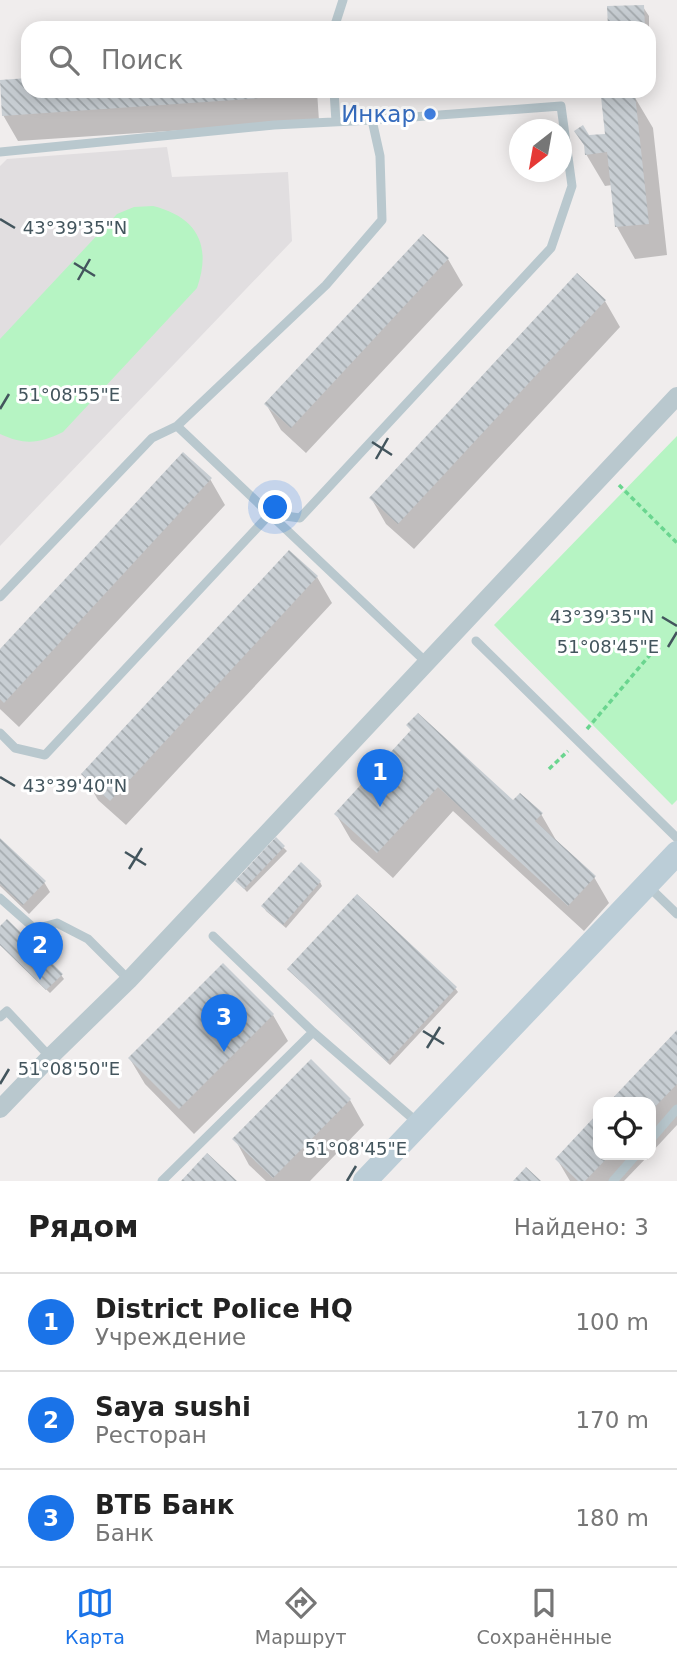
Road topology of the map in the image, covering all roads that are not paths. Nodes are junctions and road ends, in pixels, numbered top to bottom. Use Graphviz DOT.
graph roads {
  1 [pos="343,0"];
  2 [pos="336,21"];
  3 [pos="334,98"];
  4 [pos="372,120"];
  5 [pos="335,122"];
  6 [pos="0,152"];
  7 [pos="677,396"];
  8 [pos="177,426"];
  9 [pos="270,514"];
  10 [pos="0,597"];
  11 [pos="476,641"];
  12 [pos="426,662"];
  13 [pos="0,733"];
  14 [pos="677,838"];
  15 [pos="677,853"];
  16 [pos="646,885"];
  17 [pos="0,898"];
  18 [pos="677,914"];
  19 [pos="213,936"];
  20 [pos="129,980"];
  21 [pos="0,1017"];
  22 [pos="313,1032"];
  23 [pos="50,1056"];
  24 [pos="0,1109"];
  25 [pos="677,1109"];
  26 [pos="419,1125"];
  27 [pos="656,1133"];
  28 [pos="632,1160"];
  29 [pos="162,1181"];
  30 [pos="365,1181"];
  31 [pos="613,1181"];
  1 -- 2 [label="lane"];
  3 -- 5 [label="lane"];
  4 -- 5 [label="lane"];
  4 -- 8 [label="lane"];
  4 -- 9 [label="lane"];
  5 -- 6 [label="lane"];
  7 -- 12 [label="street"];
  8 -- 9 [label="lane"];
  8 -- 10 [label="lane"];
  9 -- 12 [label="lane"];
  9 -- 13 [label="lane"];
  11 -- 14 [label="lane"];
  12 -- 20 [label="street"];
  15 -- 16 [label="street"];
  16 -- 18 [label="lane"];
  16 -- 26 [label="street"];
  17 -- 20 [label="lane"];
  19 -- 22 [label="lane"];
  20 -- 23 [label="street"];
  21 -- 23 [label="lane"];
  22 -- 26 [label="lane"];
  22 -- 29 [label="lane"];
  23 -- 24 [label="street"];
  25 -- 27 [label="lane"];
  26 -- 30 [label="street"];
  28 -- 31 [label="lane"];
}
